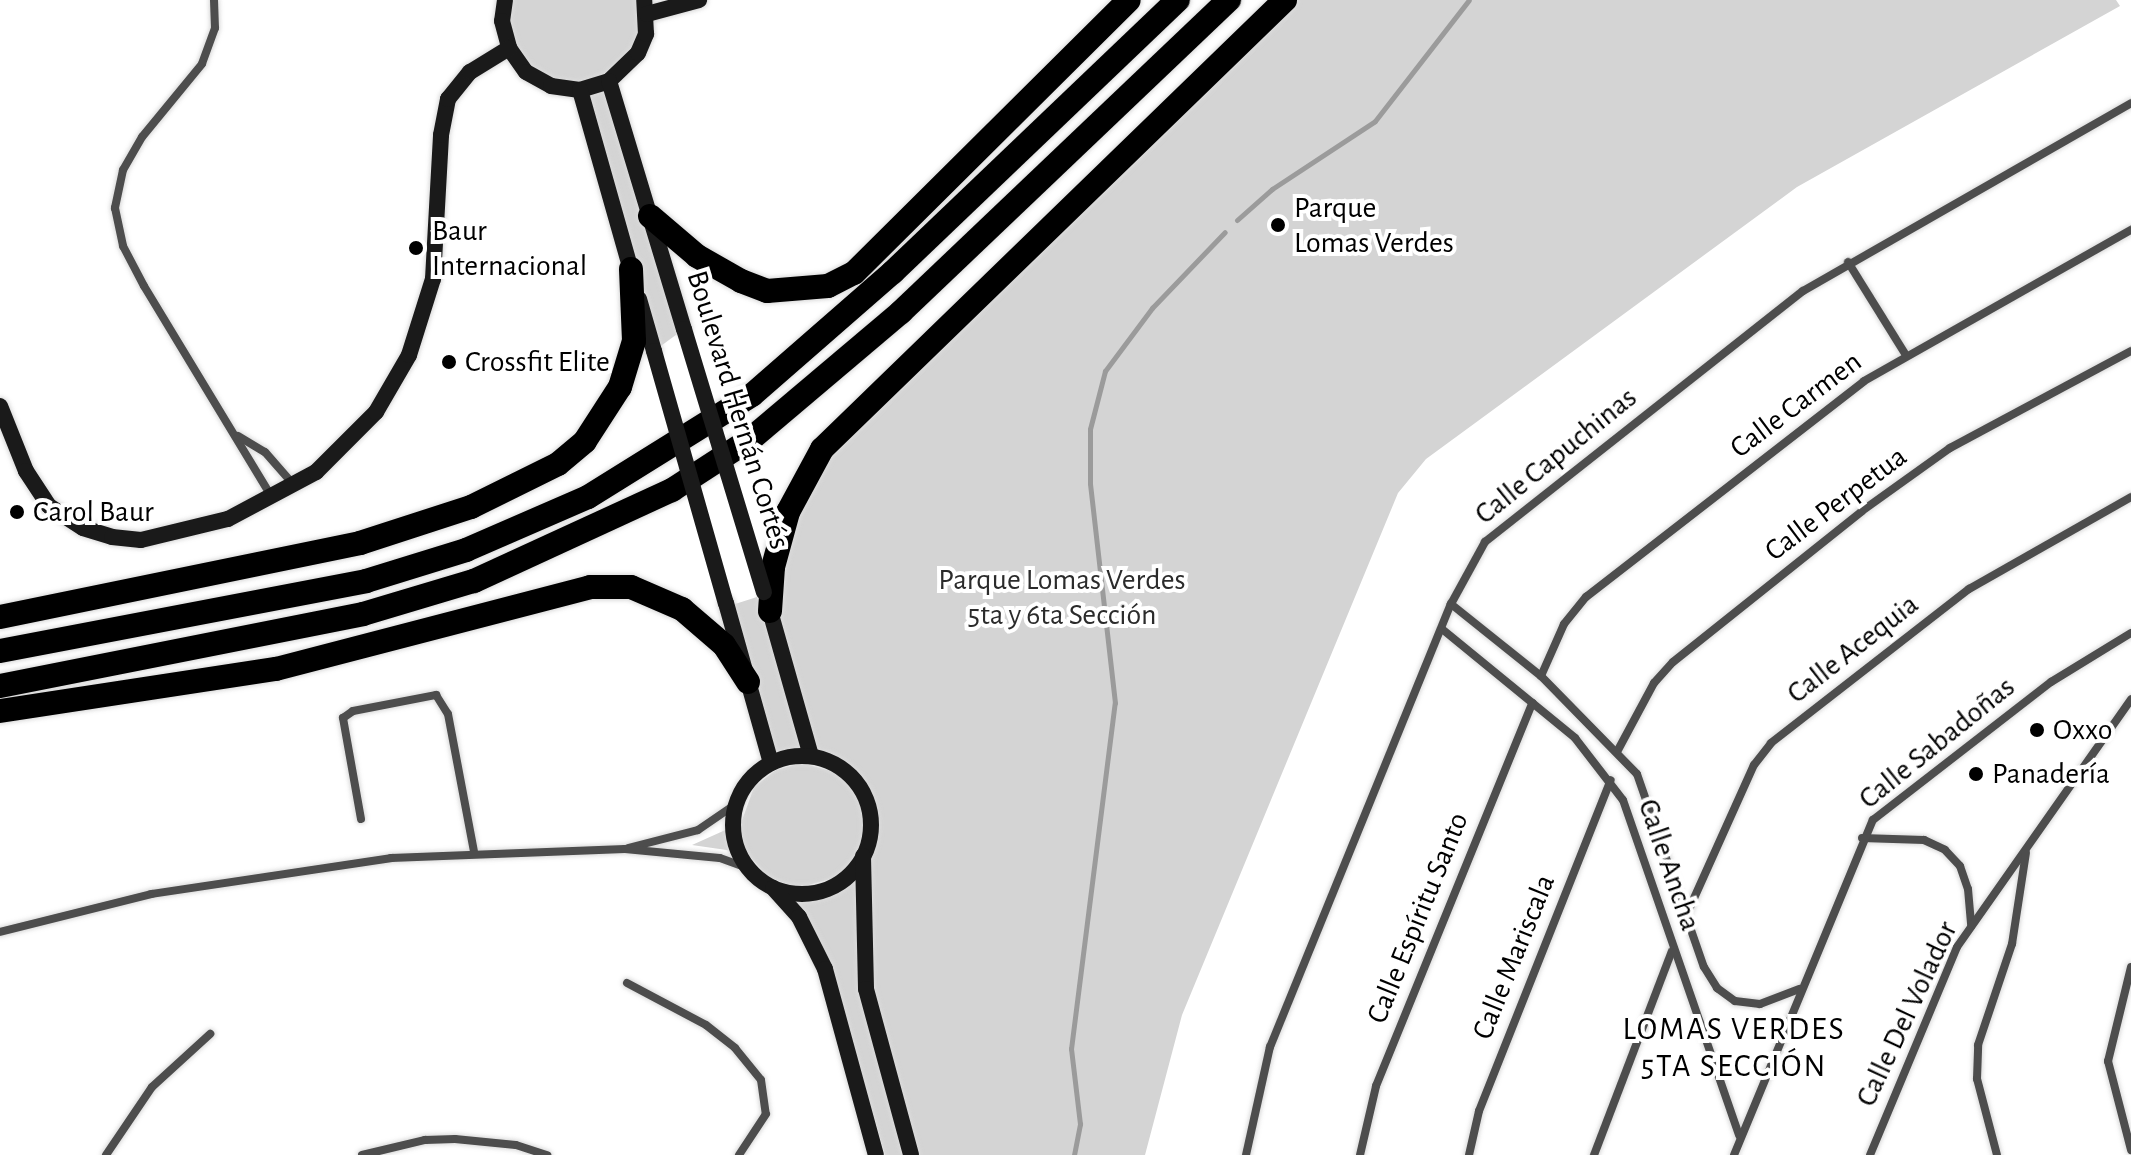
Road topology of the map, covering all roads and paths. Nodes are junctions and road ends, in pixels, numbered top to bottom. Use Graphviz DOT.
graph roads {
  1 [pos="214,0"];
  2 [pos="505,0"];
  3 [pos="699,0"];
  4 [pos="1129,0"];
  5 [pos="1178,0"];
  6 [pos="1229,0"];
  7 [pos="1285,0"];
  8 [pos="646,7"];
  9 [pos="509,48"];
  10 [pos="609,81"];
  11 [pos="580,90"];
  12 [pos="2131,103"];
  13 [pos="650,216"];
  14 [pos="2131,230"];
  15 [pos="1848,262"];
  16 [pos="631,269"];
  17 [pos="2131,351"];
  18 [pos="1906,355"];
  19 [pos="0,406"];
  20 [pos="237,435"];
  21 [pos="294,486"];
  22 [pos="2131,497"];
  23 [pos="272,499"];
  24 [pos="767,601"];
  25 [pos="1451,604"];
  26 [pos="0,617"];
  27 [pos="1442,629"];
  28 [pos="2131,633"];
  29 [pos="0,651"];
  30 [pos="1541,676"];
  31 [pos="748,682"];
  32 [pos="0,686"];
  33 [pos="2131,699"];
  34 [pos="1532,703"];
  35 [pos="0,711"];
  36 [pos="1618,750"];
  37 [pos="811,756"];
  38 [pos="771,763"];
  39 [pos="1611,780"];
  40 [pos="736,804"];
  41 [pos="361,819"];
  42 [pos="680,836"];
  43 [pos="1862,838"];
  44 [pos="625,849"];
  45 [pos="2027,851"];
  46 [pos="474,852"];
  47 [pos="682,855"];
  48 [pos="863,856"];
  49 [pos="748,868"];
  50 [pos="772,887"];
  51 [pos="1686,916"];
  52 [pos="1971,926"];
  53 [pos="0,932"];
  54 [pos="1672,951"];
  55 [pos="2131,967"];
  56 [pos="627,983"];
  57 [pos="1800,989"];
  58 [pos="210,1034"];
  59 [pos="1739,1135"];
  60 [pos="2131,1150"];
  61 [pos="106,1155"];
  62 [pos="362,1155"];
  63 [pos="547,1155"];
  64 [pos="739,1155"];
  65 [pos="876,1155"];
  66 [pos="911,1155"];
  67 [pos="1246,1155"];
  68 [pos="1360,1155"];
  69 [pos="1469,1155"];
  70 [pos="1594,1155"];
  71 [pos="1734,1155"];
  72 [pos="1870,1155"];
  73 [pos="1997,1155"];
  1 -- 20 [label="street"];
  2 -- 9 [label="main road"];
  3 -- 8 [label="main road"];
  4 -- 13 [label="highway"];
  5 -- 29 [label="highway"];
  6 -- 32 [label="highway"];
  7 -- 24 [label="highway"];
  8 -- 10 [label="main road"];
  9 -- 11 [label="main road"];
  9 -- 21 [label="main road"];
  10 -- 11 [label="main road"];
  10 -- 13 [label="main road, Boulevard Hernán Cortés"];
  11 -- 16 [label="main road, Boulevard Hernán Cortés"];
  12 -- 15 [label="street, Calle Capuchinas"];
  13 -- 24 [label="main road, Boulevard Hernán Cortés, bridge"];
  14 -- 18 [label="street, Calle Carmen"];
  15 -- 18 [label="street"];
  15 -- 25 [label="street, Calle Capuchinas"];
  16 -- 26 [label="highway"];
  16 -- 31 [label="main road, Boulevard Hernán Cortés, bridge"];
  17 -- 36 [label="street, Calle Perpetua"];
  18 -- 30 [label="street, Calle Carmen"];
  19 -- 23 [label="main road"];
  20 -- 21 [label="street"];
  20 -- 23 [label="street"];
  21 -- 23 [label="main road"];
  22 -- 51 [label="street, Calle Acequia"];
  24 -- 37 [label="main road, Boulevard Hernán Cortés"];
  25 -- 27 [label="street, Calle Capuchinas"];
  25 -- 30 [label="street, Calle Ancha"];
  27 -- 34 [label="street, Calle Ancha"];
  27 -- 67 [label="street, Calle Capuchinas"];
  28 -- 43 [label="street, Calle Sabadoñas"];
  30 -- 36 [label="street, Calle Ancha"];
  31 -- 35 [label="highway"];
  31 -- 38 [label="main road, Boulevard Hernán Cortés"];
  33 -- 45 [label="street, Calle Del Volador"];
  34 -- 39 [label="street, Calle Ancha"];
  34 -- 68 [label="street, Calle Espíritu Santo"];
  36 -- 51 [label="street, Calle Ancha"];
  37 -- 38 [label="main road"];
  37 -- 48 [label="main road"];
  38 -- 40 [label="main road"];
  39 -- 54 [label="street, Calle Ancha"];
  39 -- 69 [label="street, Calle Mariscala"];
  40 -- 42 [label="street"];
  40 -- 49 [label="main road"];
  41 -- 46 [label="street"];
  42 -- 44 [label="street"];
  42 -- 47 [label="street"];
  43 -- 52 [label="street"];
  43 -- 57 [label="street, Calle Sabadoñas"];
  44 -- 46 [label="street"];
  44 -- 47 [label="street"];
  45 -- 52 [label="street, Calle Del Volador"];
  45 -- 73 [label="street"];
  46 -- 53 [label="street"];
  47 -- 49 [label="street"];
  48 -- 50 [label="main road"];
  48 -- 66 [label="main road"];
  49 -- 50 [label="main road"];
  50 -- 65 [label="main road"];
  51 -- 57 [label="street, Calle Ancha"];
  52 -- 72 [label="street, Calle Del Volador"];
  54 -- 59 [label="street, Calle Ancha"];
  54 -- 70 [label="street"];
  55 -- 60 [label="street"];
  56 -- 64 [label="street"];
  57 -- 59 [label="street, Calle Sabadoñas"];
  58 -- 61 [label="street"];
  59 -- 71 [label="street, Calle Sabadoñas"];
  62 -- 63 [label="street"];
}
